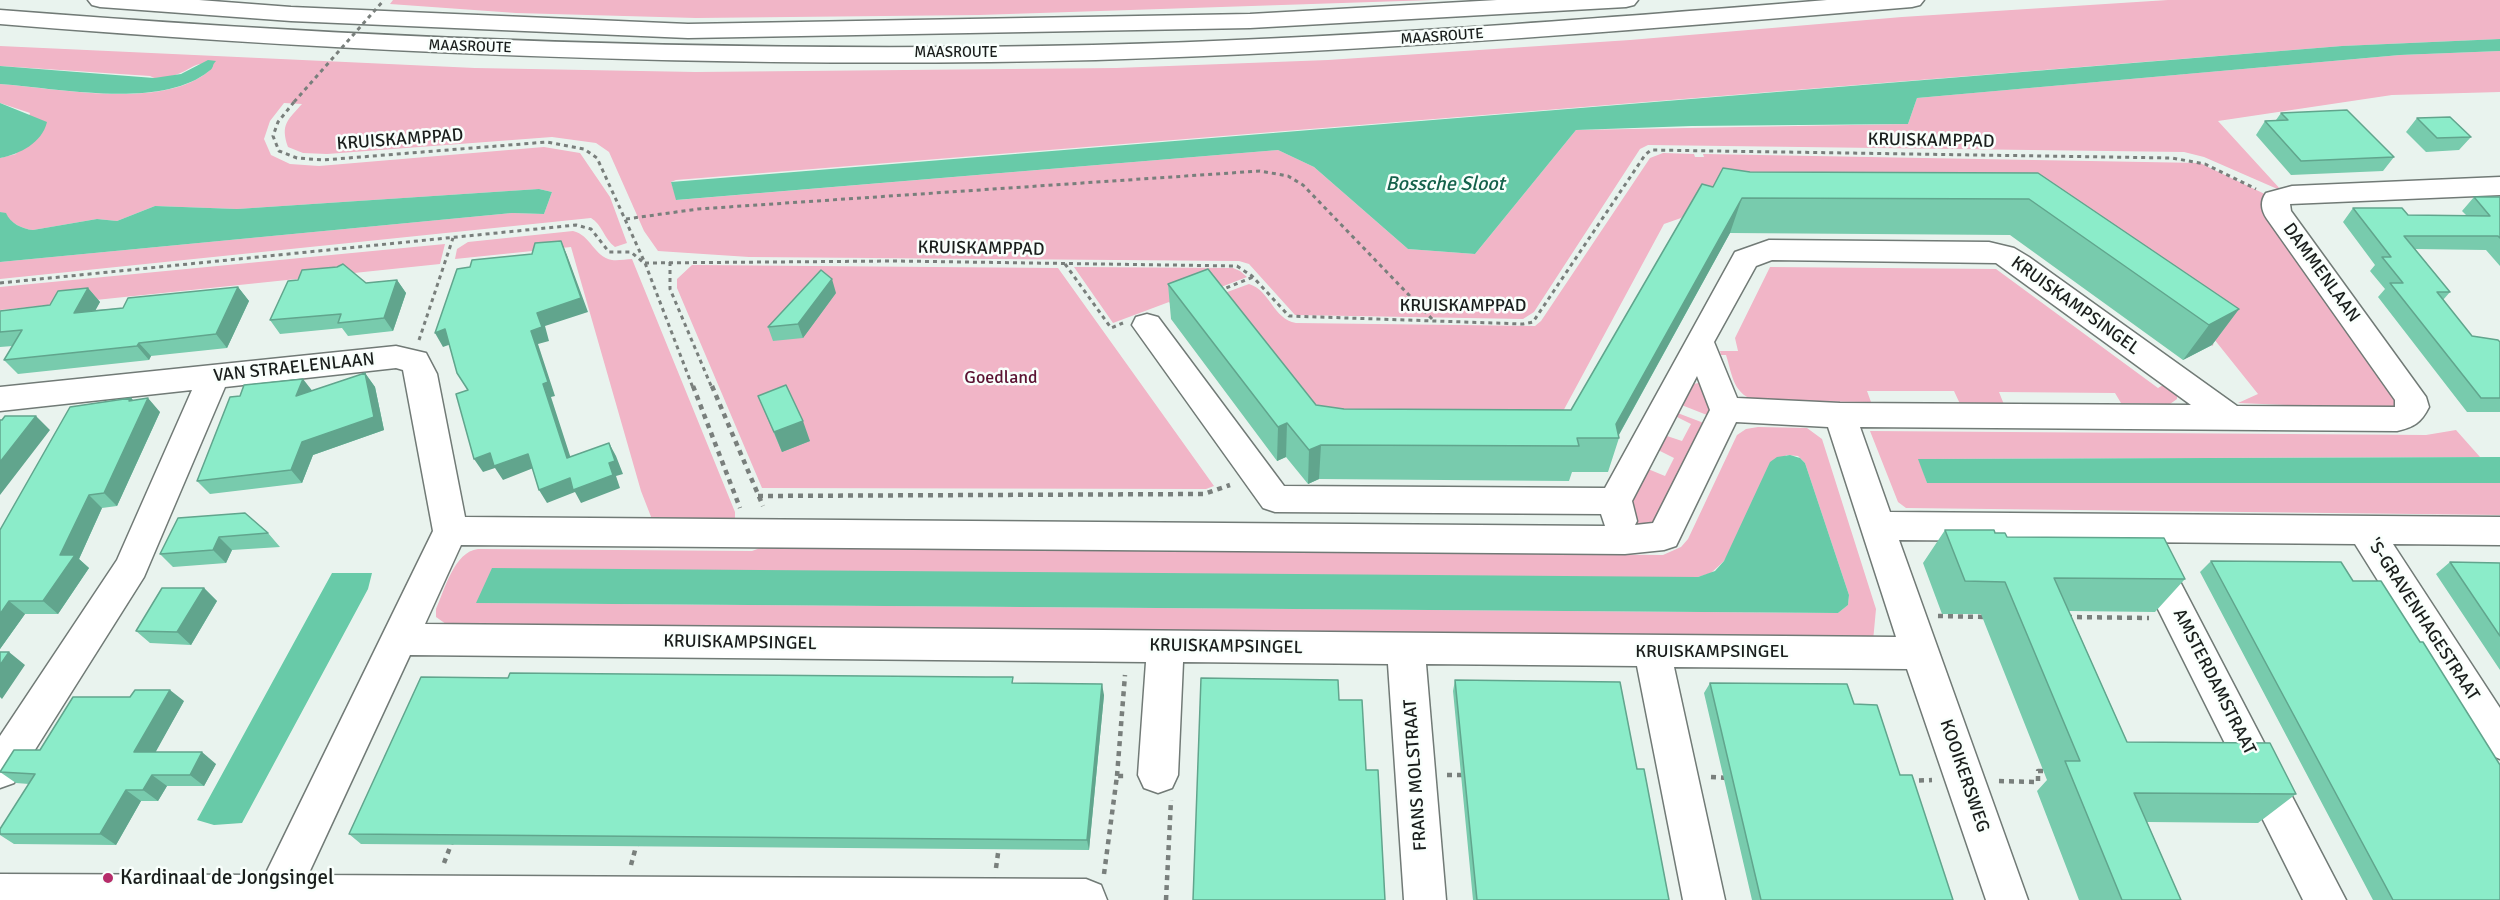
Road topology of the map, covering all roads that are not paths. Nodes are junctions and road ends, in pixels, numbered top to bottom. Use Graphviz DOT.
graph roads {
  1 [pos="100,0"];
  2 [pos="1626,0"];
  3 [pos="1912,0"];
  4 [pos="0,17"];
  5 [pos="190,32"];
  6 [pos="0,37"];
  7 [pos="2500,186"];
  8 [pos="1147,325"];
  9 [pos="1699,342"];
  10 [pos="214,376"];
  11 [pos="0,399"];
  12 [pos="1726,410"];
  13 [pos="1840,414"];
  14 [pos="2231,418"];
  15 [pos="1615,501"];
  16 [pos="1877,526"];
  17 [pos="2136,528"];
  18 [pos="2365,530"];
  19 [pos="450,531"];
  20 [pos="2500,531"];
  21 [pos="1625,540"];
  22 [pos="399,639"];
  23 [pos="1165,646"];
  24 [pos="1406,649"];
  25 [pos="1652,651"];
  26 [pos="1920,653"];
  27 [pos="2500,741"];
  28 [pos="0,770"];
  29 [pos="1165,787"];
  30 [pos="1094,891"];
  31 [pos="0,894"];
  32 [pos="276,898"];
  33 [pos="992,899"];
  34 [pos="818,900"];
  35 [pos="1425,900"];
  36 [pos="1704,900"];
  37 [pos="2007,900"];
  38 [pos="2325,900"];
  1 -- 2 [label="main road, MAASROUTE"];
  3 -- 5 [label="main road, MAASROUTE"];
  4 -- 5 [label="main road, MAASROUTE"];
  5 -- 6 [label="main road"];
  7 -- 14 [label="main road, DAMMENLAAN"];
  8 -- 15 [label="main road"];
  9 -- 12 [label="main road"];
  9 -- 14 [label="main road, KRUISKAMPSINGEL"];
  9 -- 15 [label="main road, KRUISKAMPSINGEL"];
  10 -- 11 [label="main road, VAN STRAELENLAAN"];
  10 -- 19 [label="main road, VAN STRAELENLAAN"];
  10 -- 28 [label="main road"];
  12 -- 13 [label="main road"];
  12 -- 21 [label="main road"];
  13 -- 14 [label="main road"];
  13 -- 16 [label="main road"];
  15 -- 21 [label="main road"];
  16 -- 17 [label="main road"];
  16 -- 26 [label="main road"];
  17 -- 18 [label="main road"];
  17 -- 38 [label="main road, AMSTERDAMSTRAAT"];
  18 -- 20 [label="main road"];
  18 -- 27 [label="main road, 'S-GRAVENHAGESTRAAT"];
  19 -- 21 [label="main road"];
  19 -- 22 [label="main road"];
  22 -- 23 [label="main road, KRUISKAMPSINGEL"];
  22 -- 32 [label="main road"];
  23 -- 24 [label="main road, KRUISKAMPSINGEL"];
  23 -- 29 [label="main road"];
  24 -- 25 [label="main road, KRUISKAMPSINGEL"];
  24 -- 35 [label="main road, FRANS MOLSTRAAT"];
  25 -- 26 [label="main road, KRUISKAMPSINGEL"];
  25 -- 36 [label="main road"];
  26 -- 37 [label="main road, KOOIKERSWEG"];
  30 -- 33 [label="main road"];
  31 -- 32 [label="main road"];
  32 -- 34 [label="main road"];
  33 -- 34 [label="main road"];
}
